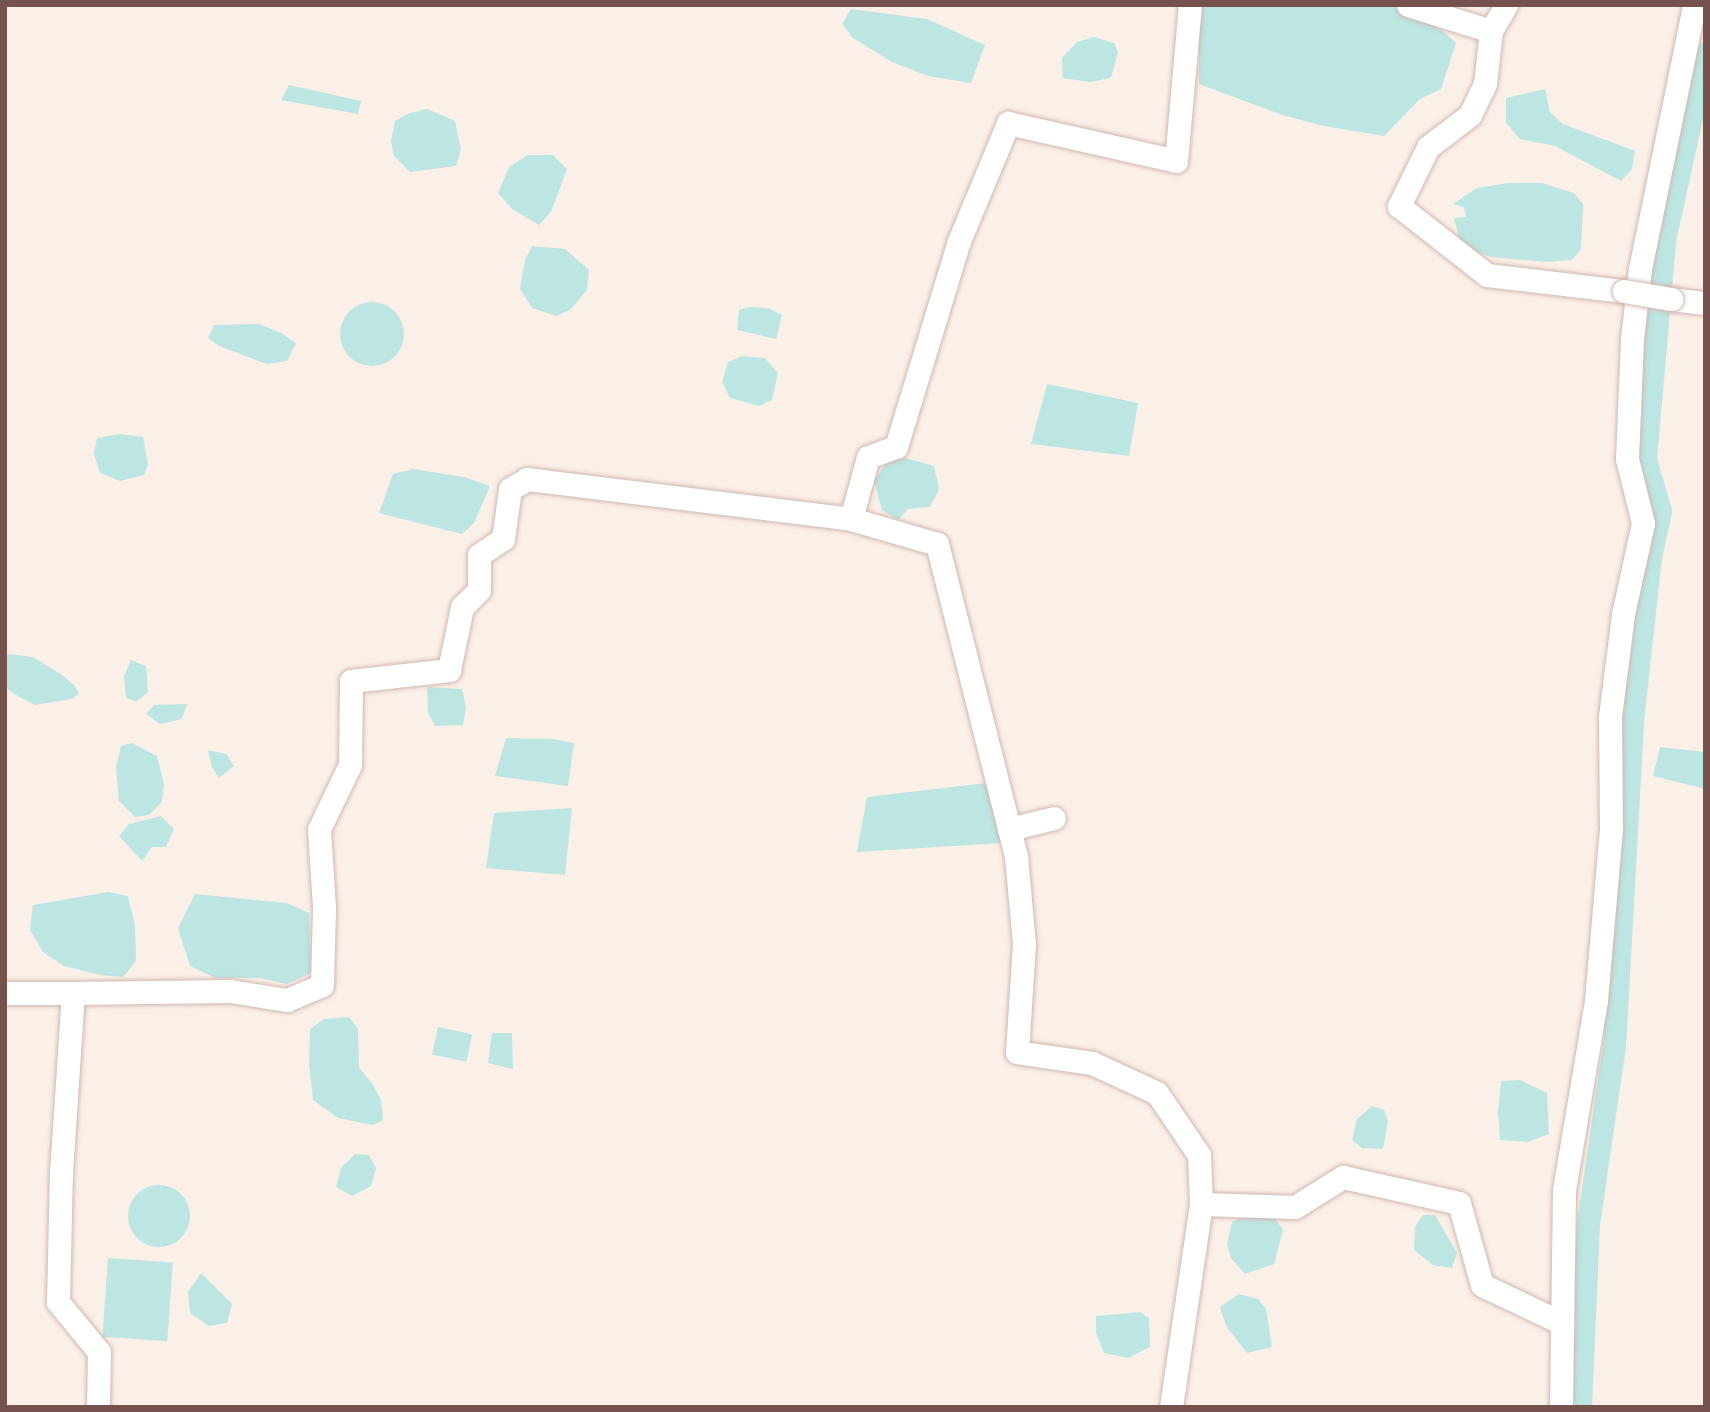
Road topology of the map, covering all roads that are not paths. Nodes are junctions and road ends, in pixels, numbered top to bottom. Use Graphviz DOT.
graph roads {
  1 [pos="1190,5"];
  2 [pos="1408,5"];
  3 [pos="1506,5"];
  4 [pos="1694,5"];
  5 [pos="1491,31"];
  6 [pos="1705,303"];
  7 [pos="851,519"];
  8 [pos="1055,818"];
  9 [pos="1009,829"];
  10 [pos="5,993"];
  11 [pos="72,993"];
  12 [pos="1201,1204"];
  13 [pos="1562,1322"];
  14 [pos="98,1407"];
  15 [pos="1171,1407"];
  16 [pos="1561,1407"];
  1 -- 7 [label="street"];
  2 -- 5 [label="street"];
  3 -- 5 [label="street"];
  4 -- 13 [label="street"];
  5 -- 6 [label="street, bridge"];
  7 -- 9 [label="street"];
  7 -- 11 [label="street"];
  8 -- 9 [label="street"];
  9 -- 12 [label="street"];
  10 -- 11 [label="street"];
  11 -- 14 [label="street"];
  12 -- 13 [label="street"];
  12 -- 15 [label="street"];
  13 -- 16 [label="street"];
}
